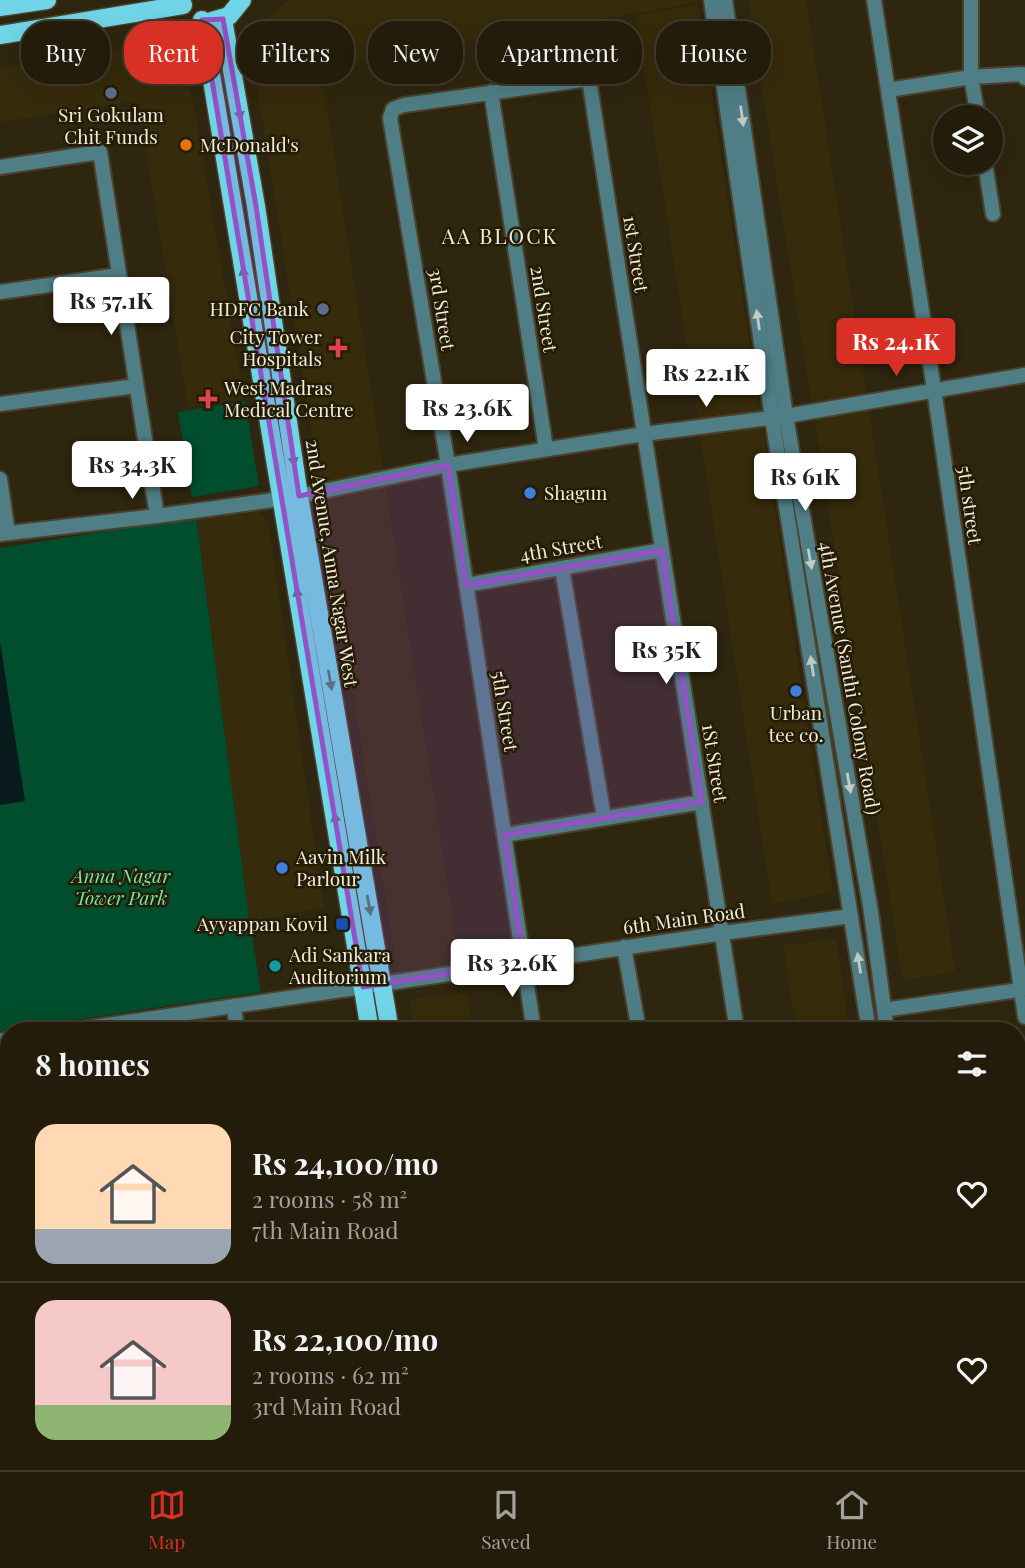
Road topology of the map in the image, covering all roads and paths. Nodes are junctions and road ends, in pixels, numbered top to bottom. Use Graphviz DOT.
graph roads {
  1 [pos="47,0"];
  2 [pos="242,0"];
  3 [pos="711,0"];
  4 [pos="725,0"];
  5 [pos="874,0"];
  6 [pos="971,0"];
  7 [pos="181,3"];
  8 [pos="0,7"];
  9 [pos="223,19"];
  10 [pos="202,20"];
  11 [pos="0,35"];
  12 [pos="971,77"];
  13 [pos="1025,78"];
  14 [pos="888,90"];
  15 [pos="491,92"];
  16 [pos="976,105"];
  17 [pos="0,167"];
  18 [pos="987,175"];
  19 [pos="993,214"];
  20 [pos="119,275"];
  21 [pos="0,292"];
  22 [pos="1025,375"];
  23 [pos="136,386"];
  24 [pos="934,389"];
  25 [pos="0,404"];
  26 [pos="779,417"];
  27 [pos="644,434"];
  28 [pos="546,449"];
  29 [pos="448,465"];
  30 [pos="0,479"];
  31 [pos="290,498"];
  32 [pos="157,516"];
  33 [pos="4,533"];
  34 [pos="662,551"];
  35 [pos="562,568"];
  36 [pos="466,585"];
  37 [pos="702,802"];
  38 [pos="604,818"];
  39 [pos="505,835"];
  40 [pos="851,916"];
  41 [pos="723,933"];
  42 [pos="624,947"];
  43 [pos="524,962"];
  44 [pos="382,984"];
  45 [pos="363,987"];
  46 [pos="1023,989"];
  47 [pos="233,1006"];
  48 [pos="884,1010"];
  49 [pos="1025,1017"];
  50 [pos="154,1022"];
  51 [pos="236,1022"];
  52 [pos="369,1022"];
  53 [pos="388,1022"];
  54 [pos="533,1022"];
  55 [pos="637,1022"];
  56 [pos="736,1022"];
  57 [pos="868,1022"];
  58 [pos="886,1022"];
  1 -- 8 [label="main road"];
  2 -- 9 [label="main road"];
  26 -- 3 [label="street, 4th Avenue (Santhi Colony Road), one-way"];
  4 -- 26 [label="street, 4th Avenue (Santhi Colony Road), one-way"];
  5 -- 14 [label="street, 5th street"];
  6 -- 12 [label="street"];
  7 -- 10 [label="main road"];
  7 -- 11 [label="main road"];
  9 -- 10 [label="main road"];
  9 -- 31 [label="main road, 2nd Avenue, Anna Nagar West, one-way"];
  31 -- 10 [label="main road, 2nd Avenue, Anna Nagar West, one-way"];
  12 -- 13 [label="street"];
  12 -- 14 [label="street"];
  12 -- 16 [label="street"];
  14 -- 24 [label="street, 5th street"];
  15 -- 27 [label="street, 1st Street"];
  15 -- 28 [label="street, 2nd Street"];
  15 -- 29 [label="street, 3rd Street"];
  17 -- 20 [label="street"];
  18 -- 19 [label="street"];
  20 -- 21 [label="street"];
  20 -- 23 [label="street"];
  22 -- 24 [label="street"];
  23 -- 25 [label="street"];
  23 -- 32 [label="street"];
  24 -- 26 [label="street"];
  24 -- 46 [label="street, 5th street"];
  26 -- 27 [label="street"];
  40 -- 26 [label="street, 4th Avenue (Santhi Colony Road), one-way"];
  26 -- 48 [label="street, 4th Avenue (Santhi Colony Road), one-way"];
  27 -- 28 [label="street"];
  27 -- 34 [label="street, 1St Street"];
  28 -- 29 [label="street"];
  29 -- 31 [label="street"];
  29 -- 36 [label="street, 5th Street"];
  30 -- 33 [label="street"];
  31 -- 32 [label="street"];
  31 -- 44 [label="main road, 2nd Avenue, Anna Nagar West, one-way"];
  45 -- 31 [label="main road, 2nd Avenue, Anna Nagar West, one-way"];
  32 -- 33 [label="street"];
  34 -- 35 [label="street, 4th Street"];
  34 -- 37 [label="street, 1St Street"];
  35 -- 36 [label="street, 4th Street"];
  35 -- 38 [label="street"];
  36 -- 39 [label="street, 5th Street"];
  37 -- 38 [label="street"];
  37 -- 41 [label="street, 1St Street"];
  38 -- 39 [label="street"];
  39 -- 43 [label="street, 5th Street"];
  40 -- 41 [label="street, 6th Main Road"];
  57 -- 40 [label="street, 4th Avenue (Santhi Colony Road), one-way"];
  41 -- 42 [label="street, 6th Main Road"];
  41 -- 56 [label="street"];
  42 -- 43 [label="street, 6th Main Road"];
  42 -- 55 [label="street"];
  43 -- 44 [label="street, 6th Main Road"];
  43 -- 54 [label="street"];
  44 -- 45 [label="street, 6th Main Road"];
  44 -- 53 [label="main road, 2nd Avenue, Anna Nagar West"];
  45 -- 47 [label="street, 6th Main Road"];
  45 -- 52 [label="main road, 2nd Avenue, Anna Nagar West"];
  46 -- 48 [label="street"];
  46 -- 49 [label="street, 5th street"];
  47 -- 50 [label="street, 6th Main Road"];
  47 -- 51 [label="street"];
  48 -- 58 [label="street, 4th Avenue (Santhi Colony Road)"];
}
